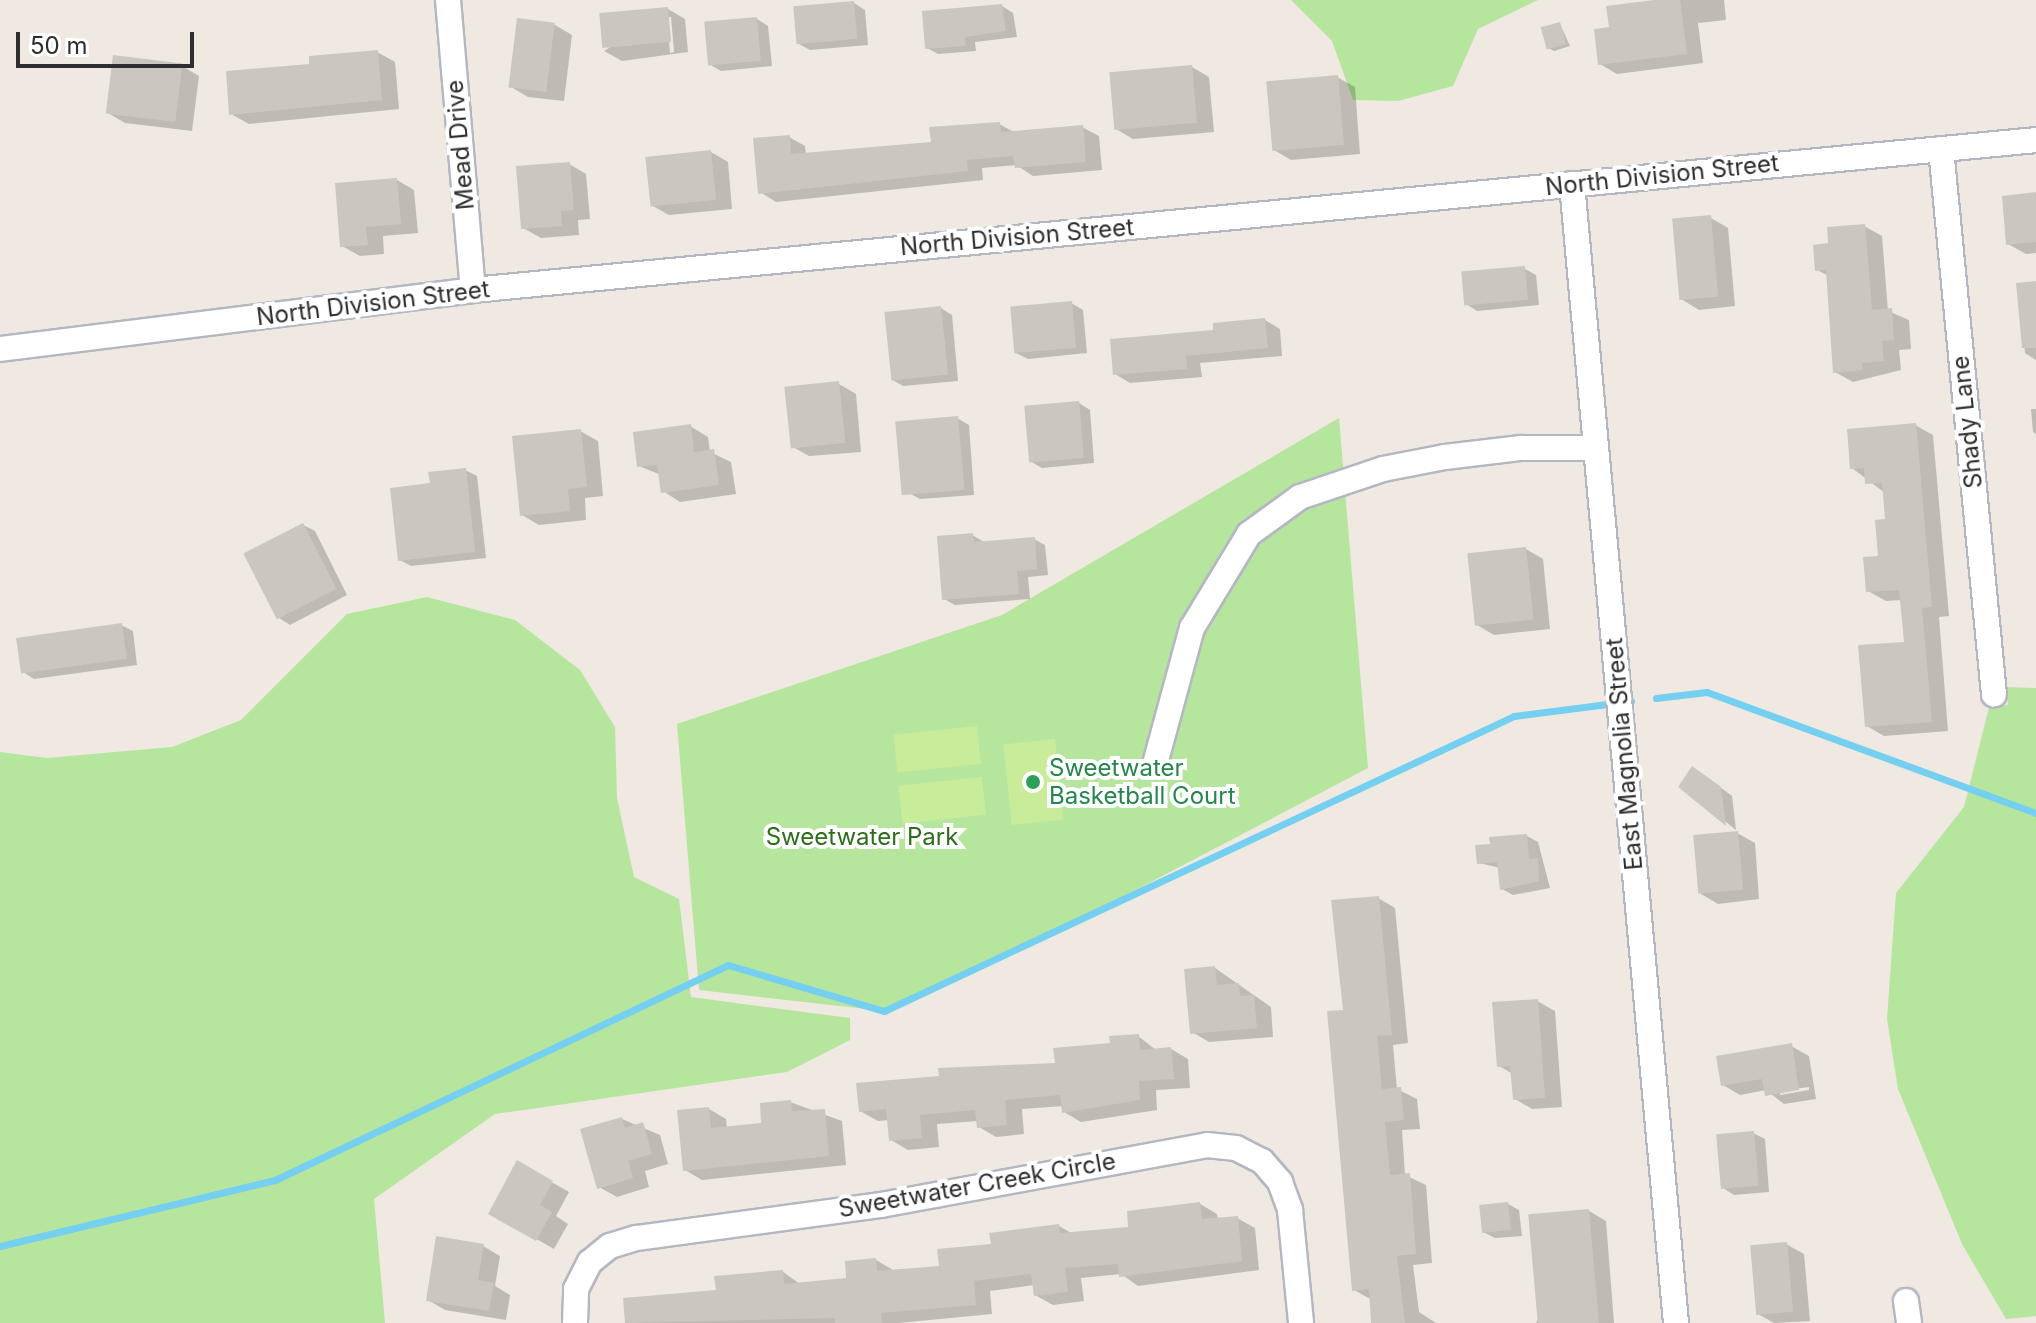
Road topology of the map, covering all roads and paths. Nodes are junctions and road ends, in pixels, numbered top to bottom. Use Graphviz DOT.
graph roads {
  1 [pos="448,0"];
  2 [pos="2036,140"];
  3 [pos="1941,149"];
  4 [pos="1572,184"];
  5 [pos="473,290"];
  6 [pos="0,349"];
  7 [pos="1595,448"];
  8 [pos="1994,694"];
  9 [pos="1155,764"];
  10 [pos="575,1323"];
  11 [pos="1301,1323"];
  12 [pos="1676,1323"];
  1 -- 5 [label="street, Mead Drive"];
  2 -- 3 [label="street, North Division Street"];
  3 -- 4 [label="street, North Division Street"];
  3 -- 8 [label="street, Shady Lane"];
  4 -- 5 [label="street, North Division Street"];
  4 -- 7 [label="street, East Magnolia Street"];
  5 -- 6 [label="street, North Division Street"];
  7 -- 9 [label="street"];
  7 -- 12 [label="street, East Magnolia Street"];
  10 -- 11 [label="street, Sweetwater Creek Circle"];
}
